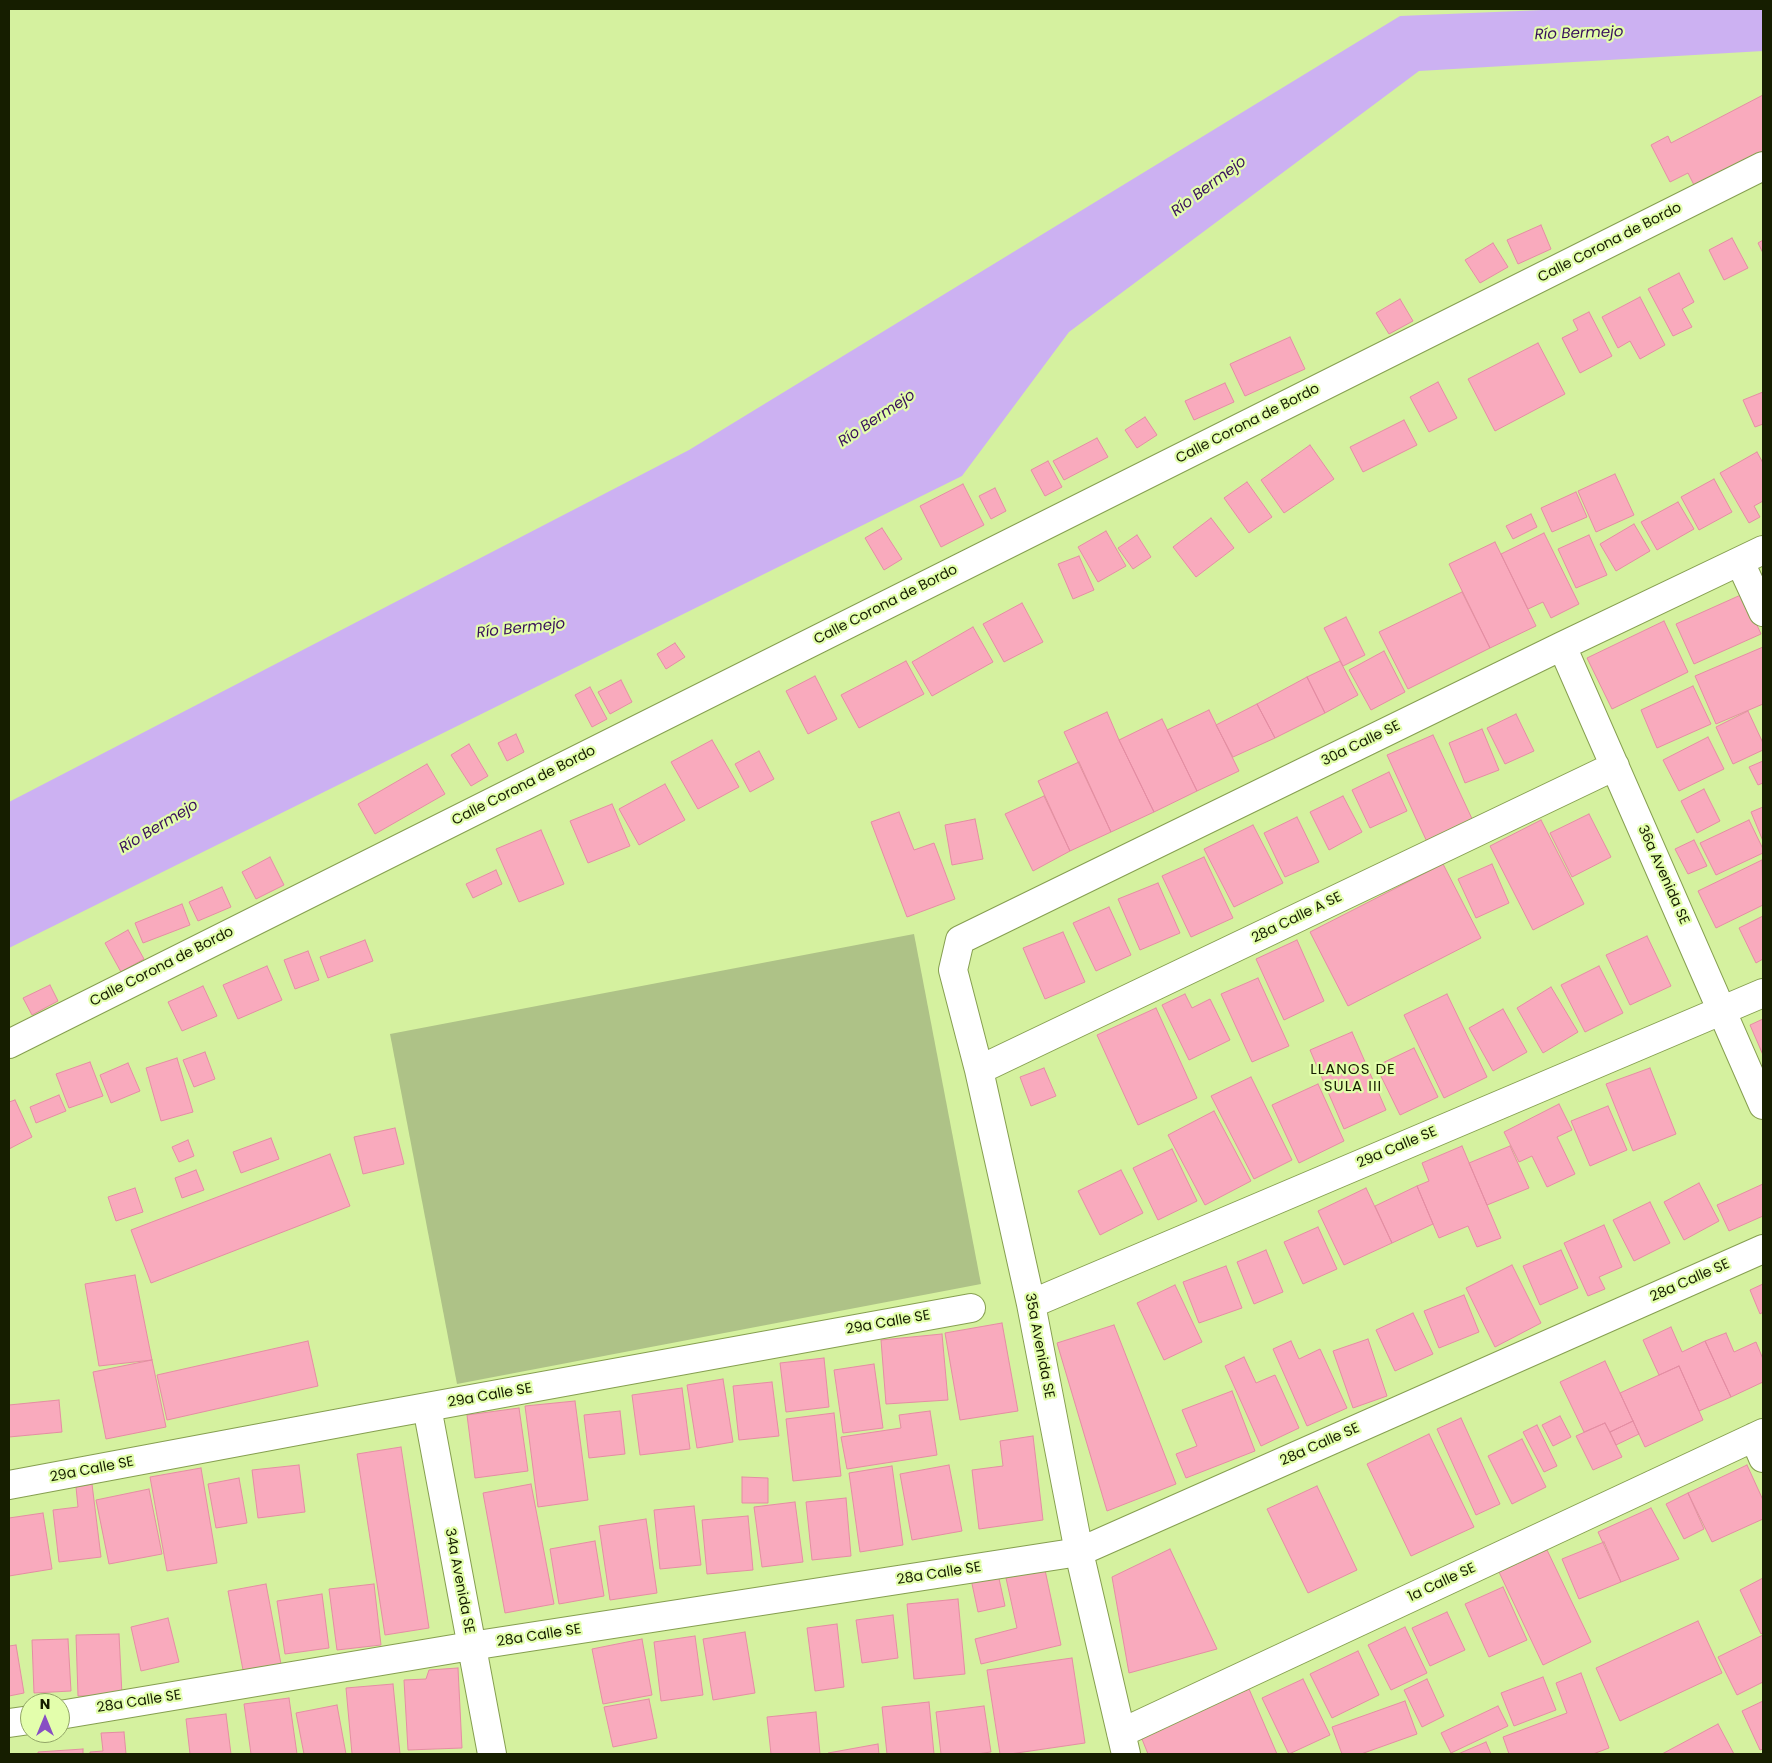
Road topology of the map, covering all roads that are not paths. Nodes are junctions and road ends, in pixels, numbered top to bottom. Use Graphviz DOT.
graph roads {
  1 [pos="1763,166"];
  2 [pos="1751,556"];
  3 [pos="1763,612"];
  4 [pos="1562,646"];
  5 [pos="1615,766"];
  6 [pos="960,940"];
  7 [pos="1763,993"];
  8 [pos="1722,1010"];
  9 [pos="9,1044"];
  10 [pos="980,1070"];
  11 [pos="1763,1105"];
  12 [pos="1763,1249"];
  13 [pos="1031,1304"];
  14 [pos="971,1308"];
  15 [pos="427,1407"];
  16 [pos="1760,1443"];
  17 [pos="9,1485"];
  18 [pos="1079,1552"];
  19 [pos="471,1646"];
  20 [pos="70,1713"];
  21 [pos="1124,1743"];
  22 [pos="492,1754"];
  1 -- 9 [label="street, Calle Corona de Bordo"];
  2 -- 3 [label="street"];
  2 -- 4 [label="street, 30a Calle SE"];
  4 -- 5 [label="street, 36a Avenida SE"];
  4 -- 6 [label="street, 30a Calle SE"];
  5 -- 8 [label="street, 36a Avenida SE"];
  5 -- 10 [label="street, 28a Calle A SE"];
  6 -- 10 [label="street, 35a Avenida SE"];
  7 -- 8 [label="street, 29a Calle SE"];
  8 -- 11 [label="street, 36a Avenida SE"];
  8 -- 13 [label="street, 29a Calle SE"];
  10 -- 13 [label="street, 35a Avenida SE"];
  12 -- 18 [label="street, 28a Calle SE"];
  13 -- 18 [label="street, 35a Avenida SE"];
  14 -- 15 [label="street, 29a Calle SE"];
  15 -- 17 [label="street, 29a Calle SE"];
  15 -- 19 [label="street, 34a Avenida SE"];
  16 -- 21 [label="street, 1a Calle SE"];
  18 -- 19 [label="street, 28a Calle SE"];
  18 -- 21 [label="street, 35a Avenida SE"];
  19 -- 20 [label="street, 28a Calle SE"];
  19 -- 22 [label="street, 34a Avenida SE"];
}
